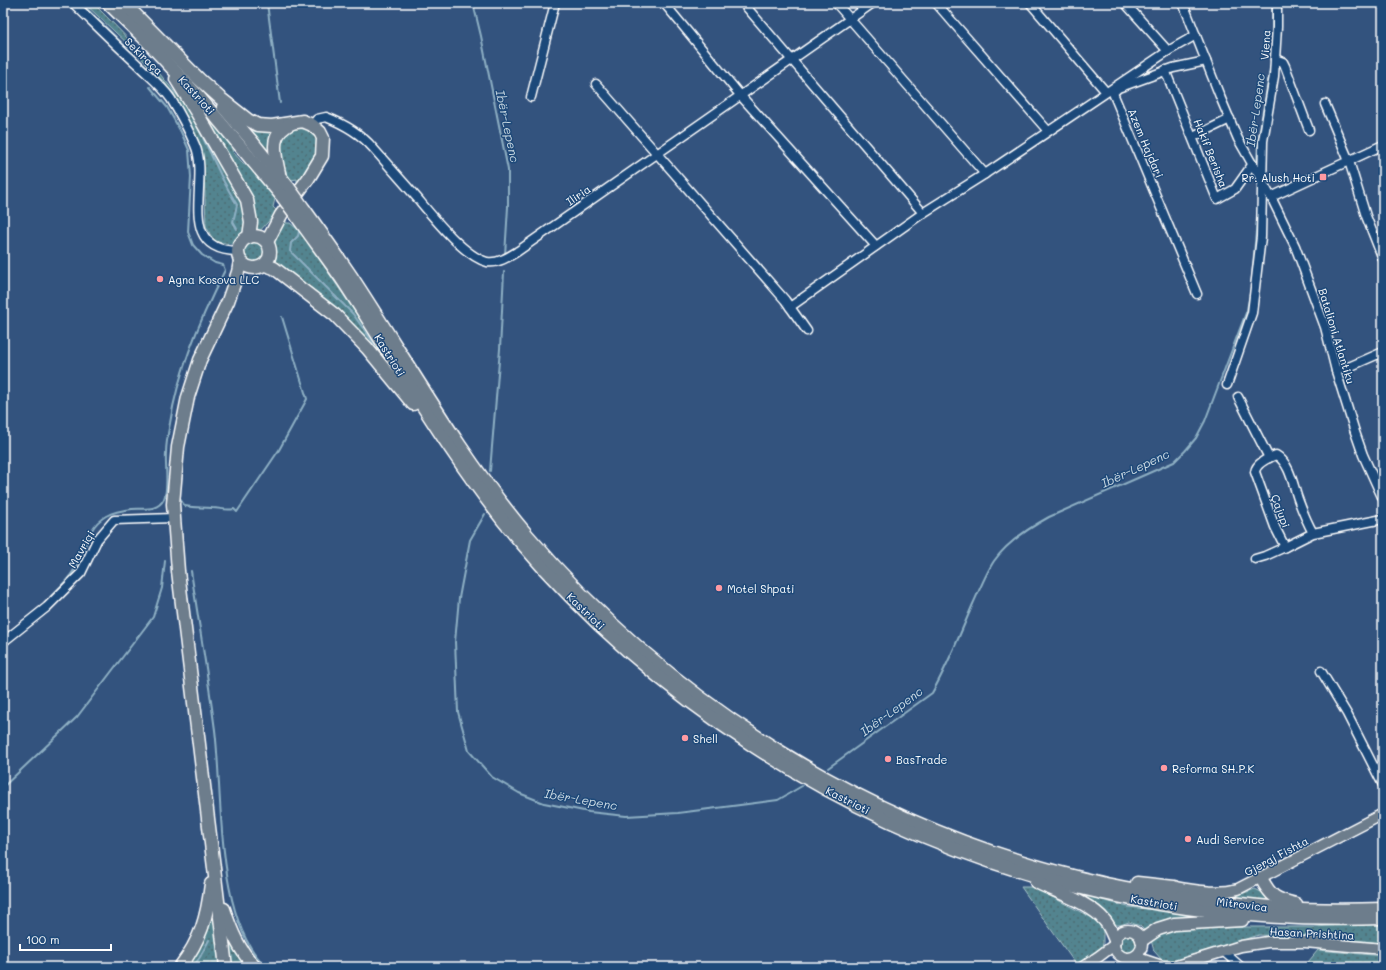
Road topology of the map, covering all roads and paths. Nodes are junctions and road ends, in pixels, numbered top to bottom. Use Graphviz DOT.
graph roads {
  1 [pos="73,3"];
  2 [pos="108,3"];
  3 [pos="124,3"];
  4 [pos="555,3"];
  5 [pos="664,3"];
  6 [pos="743,3"];
  7 [pos="836,3"];
  8 [pos="873,3"];
  9 [pos="936,3"];
  10 [pos="1030,3"];
  11 [pos="1126,3"];
  12 [pos="1183,3"];
  13 [pos="1277,3"];
  14 [pos="850,19"];
  15 [pos="1196,35"];
  16 [pos="1168,51"];
  17 [pos="161,56"];
  18 [pos="1276,58"];
  19 [pos="791,60"];
  20 [pos="1206,61"];
  21 [pos="1165,70"];
  22 [pos="199,79"];
  23 [pos="596,84"];
  24 [pos="1106,92"];
  25 [pos="740,95"];
  26 [pos="531,97"];
  27 [pos="1325,104"];
  28 [pos="1230,119"];
  29 [pos="297,121"];
  30 [pos="312,124"];
  31 [pos="1308,130"];
  32 [pos="1048,131"];
  33 [pos="1193,137"];
  34 [pos="1383,145"];
  35 [pos="657,154"];
  36 [pos="1350,161"];
  37 [pos="1252,165"];
  38 [pos="985,174"];
  39 [pos="279,175"];
  40 [pos="1261,181"];
  41 [pos="285,191"];
  42 [pos="1271,197"];
  43 [pos="300,212"];
  44 [pos="923,213"];
  45 [pos="258,238"];
  46 [pos="876,246"];
  47 [pos="238,256"];
  48 [pos="1383,259"];
  49 [pos="265,265"];
  50 [pos="253,269"];
  51 [pos="1197,294"];
  52 [pos="228,301"];
  53 [pos="790,307"];
  54 [pos="806,331"];
  55 [pos="1383,352"];
  56 [pos="1336,371"];
  57 [pos="1227,385"];
  58 [pos="1238,397"];
  59 [pos="454,454"];
  60 [pos="1273,456"];
  61 [pos="1383,499"];
  62 [pos="173,518"];
  63 [pos="1383,519"];
  64 [pos="1313,533"];
  65 [pos="1285,547"];
  66 [pos="1255,559"];
  67 [pos="3,642"];
  68 [pos="1321,671"];
  69 [pos="1383,785"];
  70 [pos="1383,814"];
  71 [pos="989,861"];
  72 [pos="213,867"];
  73 [pos="1261,878"];
  74 [pos="1102,883"];
  75 [pos="1174,887"];
  76 [pos="1383,909"];
  77 [pos="1318,910"];
  78 [pos="1280,918"];
  79 [pos="1383,918"];
  80 [pos="1114,943"];
  81 [pos="1142,944"];
  82 [pos="1383,949"];
  83 [pos="1223,951"];
  84 [pos="1119,955"];
  85 [pos="1131,958"];
  86 [pos="1086,965"];
  87 [pos="180,967"];
  88 [pos="226,967"];
  89 [pos="255,967"];
  90 [pos="1170,967"];
  91 [pos="1242,967"];
  1 -- 47 [label="street, Sekiraça"];
  2 -- 17 [label="highway, Kastrioti"];
  3 -- 22 [label="highway"];
  4 -- 26 [label="street"];
  5 -- 25 [label="street"];
  6 -- 19 [label="street"];
  7 -- 14 [label="street"];
  8 -- 14 [label="street, Iliria"];
  9 -- 32 [label="street"];
  10 -- 24 [label="street"];
  11 -- 16 [label="street"];
  12 -- 15 [label="street, Batalioni Atlantiku"];
  13 -- 18 [label="street, Viena"];
  14 -- 19 [label="street, Iliria"];
  14 -- 38 [label="street"];
  15 -- 16 [label="street"];
  15 -- 20 [label="street, Batalioni Atlantiku"];
  16 -- 24 [label="street"];
  17 -- 41 [label="highway, Kastrioti"];
  17 -- 45 [label="highway"];
  18 -- 31 [label="street"];
  18 -- 40 [label="street, Viena"];
  19 -- 25 [label="street, Iliria"];
  19 -- 44 [label="street"];
  20 -- 21 [label="street, Azem Hajdari"];
  20 -- 28 [label="street, Batalioni Atlantiku"];
  21 -- 33 [label="street, Hakif Berisha"];
  21 -- 51 [label="street, Azem Hajdari"];
  22 -- 29 [label="highway"];
  22 -- 39 [label="highway, Kastrioti"];
  23 -- 35 [label="street"];
  24 -- 32 [label="street"];
  25 -- 35 [label="street, Iliria"];
  25 -- 46 [label="street"];
  27 -- 36 [label="street"];
  28 -- 33 [label="street"];
  28 -- 37 [label="street, Batalioni Atlantiku"];
  29 -- 30 [label="highway"];
  29 -- 39 [label="highway"];
  30 -- 35 [label="street, Iliria"];
  30 -- 45 [label="highway"];
  32 -- 38 [label="street"];
  33 -- 37 [label="street, Hakif Berisha"];
  34 -- 36 [label="street"];
  35 -- 53 [label="street"];
  36 -- 42 [label="street"];
  36 -- 48 [label="street"];
  37 -- 40 [label="street, Batalioni Atlantiku"];
  38 -- 44 [label="street"];
  39 -- 41 [label="highway, Kastrioti"];
  40 -- 42 [label="street, Batalioni Atlantiku"];
  40 -- 57 [label="street"];
  41 -- 43 [label="highway, Kastrioti, bridge"];
  42 -- 56 [label="street, Batalioni Atlantiku"];
  43 -- 59 [label="highway, Kastrioti"];
  43 -- 74 [label="highway, Kastrioti"];
  44 -- 46 [label="street"];
  45 -- 47 [label="highway"];
  45 -- 49 [label="highway"];
  46 -- 53 [label="street"];
  47 -- 50 [label="highway"];
  47 -- 52 [label="highway"];
  49 -- 50 [label="highway"];
  49 -- 59 [label="highway"];
  50 -- 52 [label="highway"];
  52 -- 62 [label="highway"];
  53 -- 54 [label="street"];
  55 -- 56 [label="street"];
  56 -- 61 [label="street, Batalioni Atlantiku"];
  58 -- 60 [label="street, Çajupi"];
  59 -- 71 [label="highway, Kastrioti"];
  60 -- 64 [label="street, Çajupi"];
  60 -- 65 [label="street, Çajupi"];
  62 -- 67 [label="street, Mavriqi"];
  62 -- 72 [label="highway"];
  63 -- 64 [label="street, Çajupi"];
  64 -- 65 [label="street, Çajupi"];
  65 -- 66 [label="street"];
  68 -- 69 [label="street"];
  70 -- 73 [label="main road, Gjergj Fishta"];
  71 -- 78 [label="highway, Kastrioti"];
  71 -- 80 [label="highway"];
  72 -- 87 [label="highway"];
  72 -- 88 [label="highway"];
  72 -- 89 [label="highway"];
  73 -- 75 [label="main road, Gjergj Fishta"];
  73 -- 77 [label="highway"];
  74 -- 75 [label="highway"];
  74 -- 77 [label="highway, Mitrovica"];
  76 -- 77 [label="highway, Mitrovica"];
  78 -- 79 [label="highway, Mitrovica"];
  78 -- 81 [label="highway"];
  80 -- 81 [label="main road"];
  80 -- 84 [label="main road"];
  80 -- 86 [label="main road"];
  81 -- 85 [label="main road"];
  81 -- 90 [label="main road"];
  82 -- 83 [label="main road, Hasan Prishtina"];
  83 -- 90 [label="main road, Hasan Prishtina"];
  83 -- 91 [label="street"];
  84 -- 85 [label="main road"];
  84 -- 86 [label="main road"];
  85 -- 90 [label="main road, Hasan Prishtina"];
}
